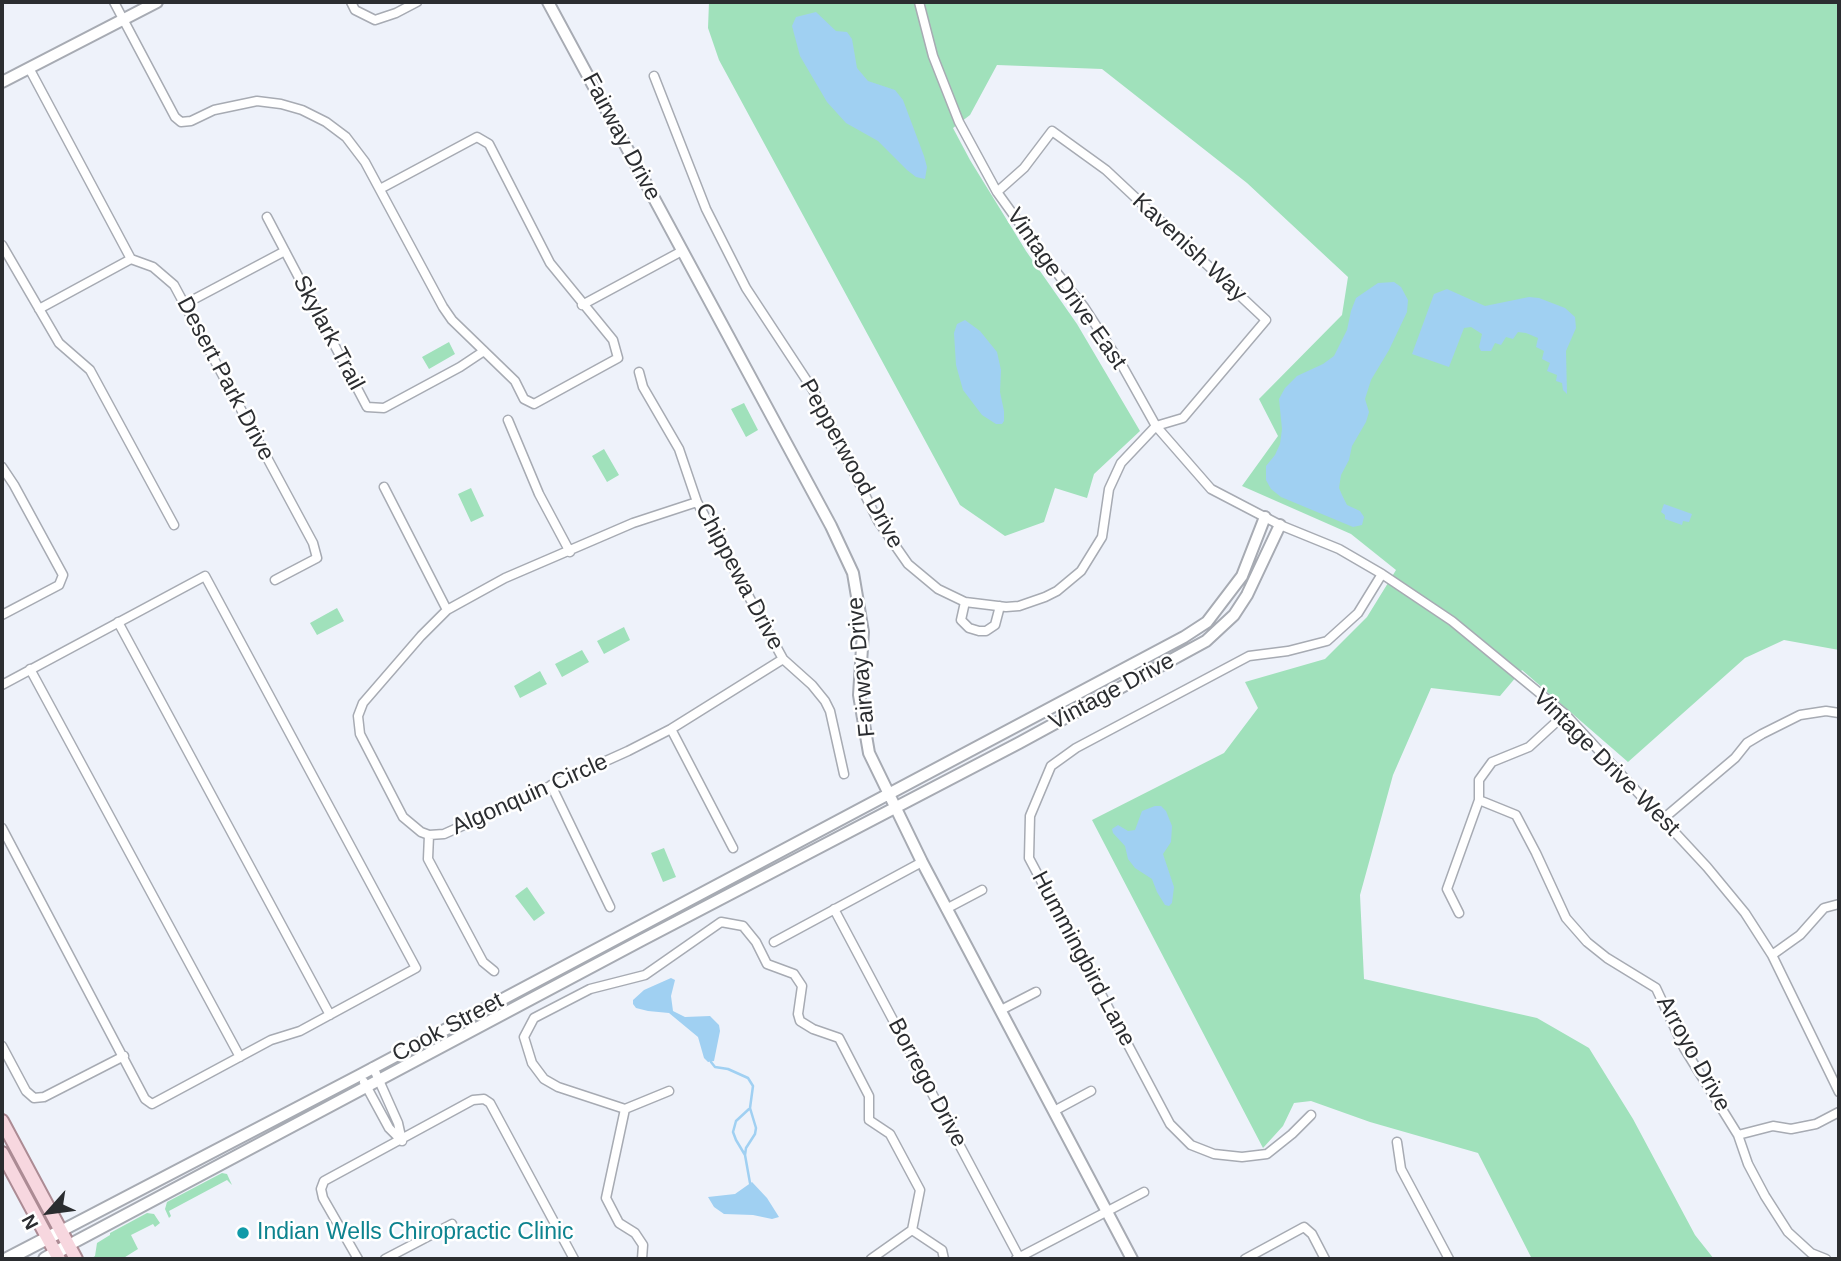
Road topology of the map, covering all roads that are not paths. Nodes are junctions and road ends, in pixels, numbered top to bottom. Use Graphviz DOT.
graph roads {
  1 [pos="114,2"];
  2 [pos="157,2"];
  3 [pos="351,2"];
  4 [pos="417,2"];
  5 [pos="548,2"];
  6 [pos="919,2"];
  7 [pos="124,19"];
  8 [pos="29,68"];
  9 [pos="654,76"];
  10 [pos="2,82"];
  11 [pos="380,189"];
  12 [pos="997,192"];
  13 [pos="267,217"];
  14 [pos="2,245"];
  15 [pos="285,251"];
  16 [pos="682,251"];
  17 [pos="131,259"];
  18 [pos="184,304"];
  19 [pos="582,305"];
  20 [pos="39,309"];
  21 [pos="484,351"];
  22 [pos="639,372"];
  23 [pos="508,420"];
  24 [pos="1156,426"];
  25 [pos="2,467"];
  26 [pos="384,487"];
  27 [pos="697,502"];
  28 [pos="1265,517"];
  29 [pos="1280,524"];
  30 [pos="174,525"];
  31 [pos="570,552"];
  32 [pos="1382,574"];
  33 [pos="275,580"];
  34 [pos="965,602"];
  35 [pos="1000,606"];
  36 [pos="447,610"];
  37 [pos="2,615"];
  38 [pos="118,622"];
  39 [pos="783,659"];
  40 [pos="30,669"];
  41 [pos="2,685"];
  42 [pos="1839,713"];
  43 [pos="1564,714"];
  44 [pos="671,729"];
  45 [pos="844,774"];
  46 [pos="551,785"];
  47 [pos="888,794"];
  48 [pos="1479,800"];
  49 [pos="894,808"];
  50 [pos="1663,819"];
  51 [pos="2,828"];
  52 [pos="429,835"];
  53 [pos="733,848"];
  54 [pos="922,862"];
  55 [pos="982,890"];
  56 [pos="1839,904"];
  57 [pos="610,907"];
  58 [pos="834,909"];
  59 [pos="946,909"];
  60 [pos="1460,913"];
  61 [pos="774,942"];
  62 [pos="1772,955"];
  63 [pos="494,971"];
  64 [pos="1036,992"];
  65 [pos="1001,1010"];
  66 [pos="330,1015"];
  67 [pos="2,1046"];
  68 [pos="124,1056"];
  69 [pos="240,1057"];
  70 [pos="373,1067"];
  71 [pos="360,1075"];
  72 [pos="379,1082"];
  73 [pos="368,1087"];
  74 [pos="669,1091"];
  75 [pos="1091,1091"];
  76 [pos="1839,1092"];
  77 [pos="625,1109"];
  78 [pos="1054,1111"];
  79 [pos="1839,1112"];
  80 [pos="1311,1115"];
  81 [pos="2,1121"];
  82 [pos="1738,1135"];
  83 [pos="402,1141"];
  84 [pos="1397,1142"];
  85 [pos="2,1153"];
  86 [pos="1144,1192"];
  87 [pos="1107,1212"];
  88 [pos="452,1224"];
  89 [pos="912,1230"];
  90 [pos="61,1231"];
  91 [pos="47,1238"];
  92 [pos="69,1245"];
  93 [pos="53,1257"];
  94 [pos="1017,1258"];
  95 [pos="7,1259"];
  96 [pos="76,1259"];
  97 [pos="358,1259"];
  98 [pos="385,1259"];
  99 [pos="574,1259"];
  100 [pos="642,1259"];
  101 [pos="871,1259"];
  102 [pos="944,1259"];
  103 [pos="1132,1259"];
  104 [pos="1245,1259"];
  105 [pos="1325,1259"];
  106 [pos="1449,1259"];
  107 [pos="1826,1259"];
  1 -- 7 [label="street"];
  2 -- 7 [label="street"];
  3 -- 4 [label="street"];
  5 -- 16 [label="street, Fairway Drive"];
  6 -- 12 [label="street, Vintage Drive East"];
  7 -- 8 [label="street"];
  7 -- 11 [label="street"];
  8 -- 10 [label="street"];
  8 -- 17 [label="street"];
  9 -- 34 [label="street, Pepperwood Drive"];
  11 -- 19 [label="street"];
  11 -- 21 [label="street"];
  12 -- 24 [label="street, Vintage Drive East"];
  12 -- 24 [label="street, Kavenish Way"];
  13 -- 15 [label="street, Skylark Trail"];
  14 -- 20 [label="street"];
  15 -- 18 [label="street"];
  15 -- 21 [label="street, Skylark Trail"];
  16 -- 19 [label="street"];
  16 -- 47 [label="street, Fairway Drive"];
  17 -- 18 [label="street, Desert Park Drive"];
  17 -- 20 [label="street"];
  18 -- 33 [label="street, Desert Park Drive"];
  19 -- 21 [label="street"];
  20 -- 30 [label="street"];
  22 -- 27 [label="street, Chippewa Drive"];
  23 -- 31 [label="street"];
  24 -- 28 [label="street, Vintage Drive East"];
  24 -- 35 [label="street, Pepperwood Drive"];
  25 -- 37 [label="street"];
  26 -- 36 [label="street"];
  27 -- 31 [label="street, Algonquin Circle"];
  27 -- 39 [label="street, Chippewa Drive"];
  28 -- 29 [label="street, Vintage Drive East"];
  28 -- 47 [label="street, Vintage Drive"];
  29 -- 32 [label="street, Vintage Drive West"];
  29 -- 49 [label="street, Vintage Drive"];
  31 -- 36 [label="street, Algonquin Circle"];
  32 -- 43 [label="street, Vintage Drive West"];
  32 -- 80 [label="street, Hummingbird Lane"];
  34 -- 35 [label="street, Pepperwood Drive"];
  34 -- 35 [label="street"];
  36 -- 52 [label="street, Algonquin Circle"];
  38 -- 40 [label="street"];
  38 -- 66 [label="street"];
  38 -- 66 [label="street"];
  39 -- 44 [label="street, Algonquin Circle"];
  39 -- 45 [label="street, Chippewa Drive"];
  40 -- 41 [label="street"];
  40 -- 69 [label="street"];
  42 -- 50 [label="street"];
  43 -- 48 [label="street"];
  43 -- 50 [label="street, Vintage Drive West"];
  44 -- 46 [label="street, Algonquin Circle"];
  44 -- 53 [label="street"];
  46 -- 52 [label="street, Algonquin Circle"];
  46 -- 57 [label="street"];
  47 -- 49 [label="street, Fairway Drive"];
  47 -- 70 [label="street, Cook Street"];
  48 -- 60 [label="street"];
  48 -- 82 [label="street, Arroyo Drive"];
  49 -- 54 [label="street, Fairway Drive"];
  49 -- 72 [label="street, Cook Street"];
  50 -- 62 [label="street, Vintage Drive West"];
  51 -- 68 [label="street"];
  52 -- 63 [label="street"];
  54 -- 58 [label="street"];
  54 -- 59 [label="street, Fairway Drive"];
  55 -- 59 [label="street"];
  56 -- 62 [label="street"];
  58 -- 61 [label="street"];
  58 -- 94 [label="street, Borrego Drive"];
  59 -- 65 [label="street, Fairway Drive"];
  62 -- 76 [label="street, Vintage Drive West"];
  64 -- 65 [label="street"];
  65 -- 78 [label="street, Fairway Drive"];
  66 -- 69 [label="street"];
  67 -- 68 [label="street"];
  68 -- 69 [label="street"];
  70 -- 71 [label="street, Cook Street"];
  70 -- 72 [label="street"];
  71 -- 73 [label="street"];
  71 -- 90 [label="street, Cook Street"];
  72 -- 73 [label="street, Cook Street"];
  72 -- 83 [label="street"];
  73 -- 83 [label="street"];
  73 -- 92 [label="street, Cook Street"];
  74 -- 77 [label="street"];
  75 -- 78 [label="street"];
  77 -- 89 [label="street"];
  77 -- 100 [label="street"];
  78 -- 87 [label="street, Fairway Drive"];
  79 -- 82 [label="street"];
  81 -- 90 [label="main road"];
  82 -- 107 [label="street, Arroyo Drive"];
  83 -- 97 [label="street"];
  83 -- 99 [label="street"];
  84 -- 106 [label="street"];
  85 -- 91 [label="main road"];
  86 -- 87 [label="street"];
  87 -- 94 [label="street"];
  87 -- 103 [label="street, Fairway Drive"];
  88 -- 98 [label="street"];
  89 -- 101 [label="street"];
  89 -- 102 [label="street"];
  90 -- 91 [label="main road, Cook Street"];
  90 -- 92 [label="main road"];
  91 -- 93 [label="main road"];
  91 -- 95 [label="main road, Cook Street"];
  92 -- 93 [label="main road, Cook Street"];
  92 -- 96 [label="main road"];
  104 -- 105 [label="street"];
}
